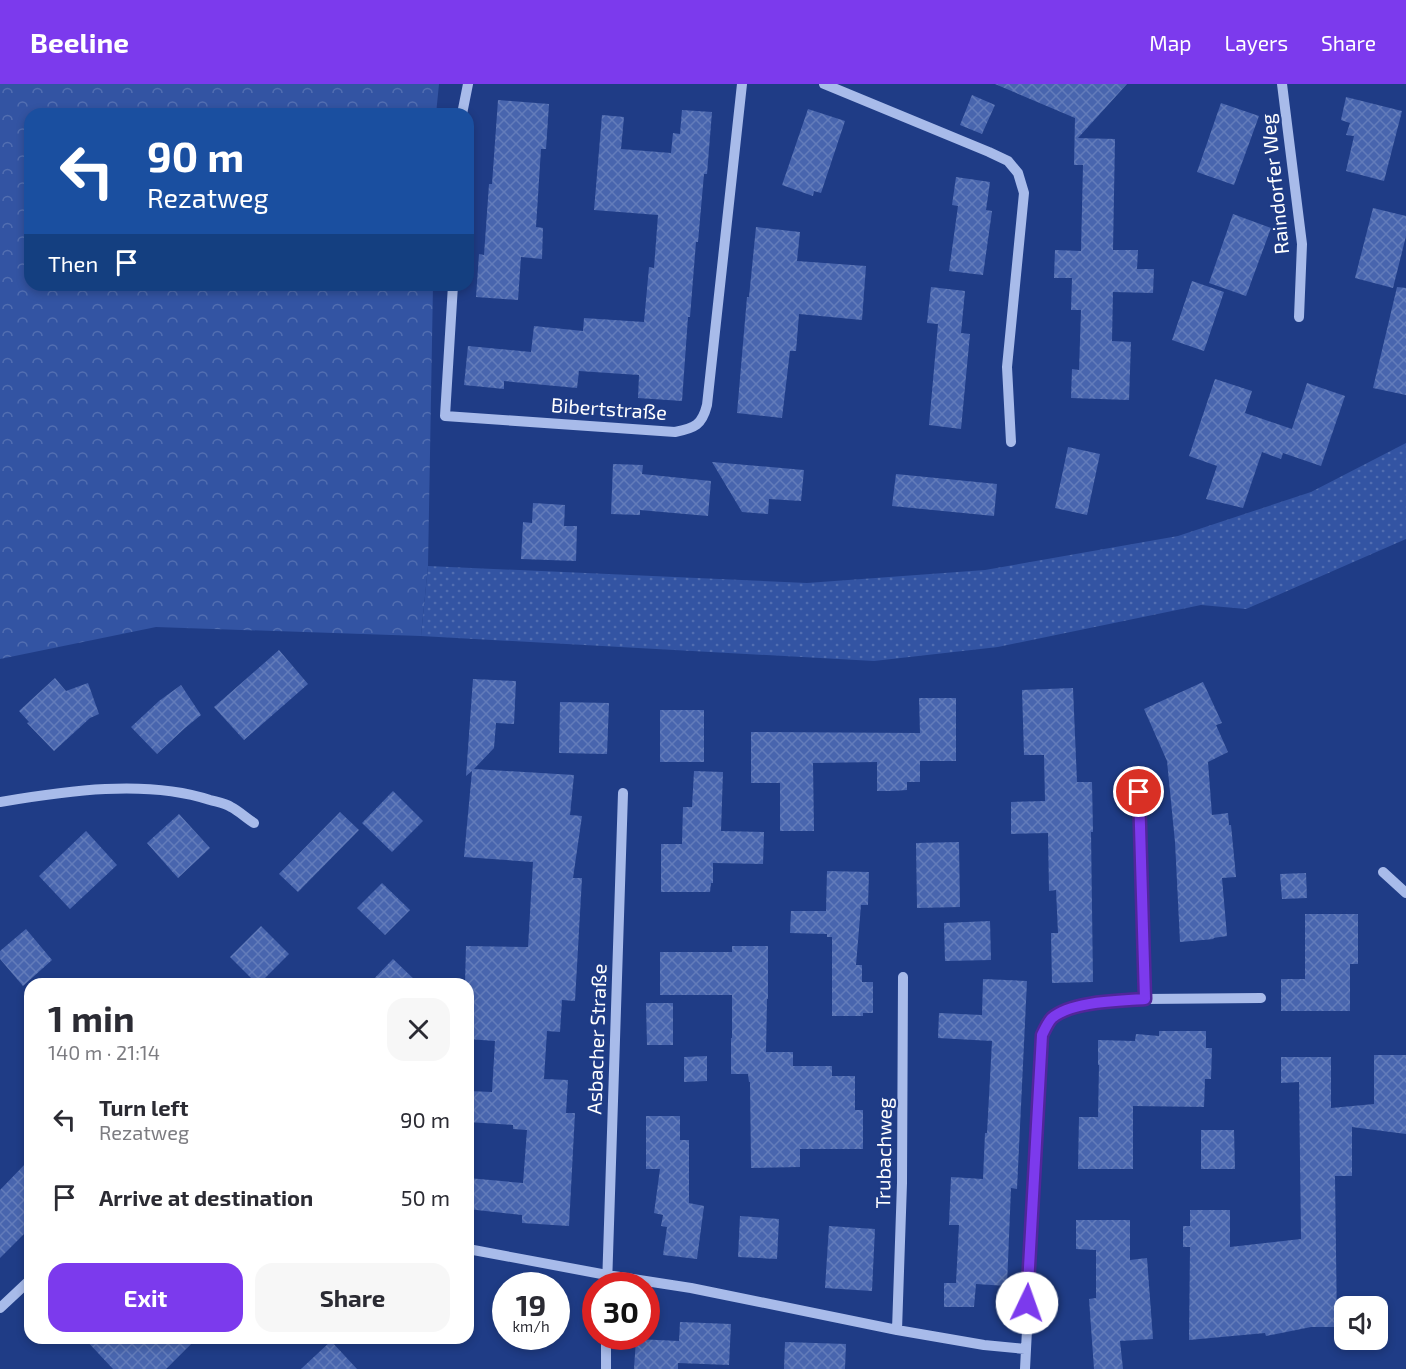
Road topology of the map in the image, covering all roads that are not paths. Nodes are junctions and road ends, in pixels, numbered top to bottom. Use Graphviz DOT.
graph roads {
  1 [pos="468,84"];
  2 [pos="742,84"];
  3 [pos="824,84"];
  4 [pos="1282,84"];
  5 [pos="463,108"];
  6 [pos="453,291"];
  7 [pos="1299,317"];
  8 [pos="1011,442"];
  9 [pos="1139,792"];
  10 [pos="623,793"];
  11 [pos="0,802"];
  12 [pos="254,823"];
  13 [pos="1383,872"];
  14 [pos="1406,893"];
  15 [pos="903,977"];
  16 [pos="1261,998"];
  17 [pos="1145,999"];
  18 [pos="474,1250"];
  19 [pos="607,1272"];
  20 [pos="582,1274"];
  21 [pos="660,1285"];
  22 [pos="24,1286"];
  23 [pos="0,1308"];
  24 [pos="897,1330"];
  25 [pos="1025,1349"];
  26 [pos="606,1350"];
  27 [pos="606,1369"];
  28 [pos="1025,1369"];
  1 -- 5 [label="street"];
  2 -- 6 [label="street, Bibertstraße"];
  3 -- 8 [label="street"];
  4 -- 7 [label="street, Raindorfer Weg"];
  9 -- 17 [label="street"];
  10 -- 19 [label="street, Asbacher Straße"];
  11 -- 12 [label="street"];
  13 -- 14 [label="street"];
  15 -- 24 [label="street, Trubachweg"];
  16 -- 17 [label="street"];
  17 -- 25 [label="street"];
  18 -- 20 [label="street"];
  21 -- 24 [label="street"];
  22 -- 23 [label="street"];
  24 -- 25 [label="street"];
  25 -- 28 [label="street"];
  26 -- 27 [label="street"];
}
